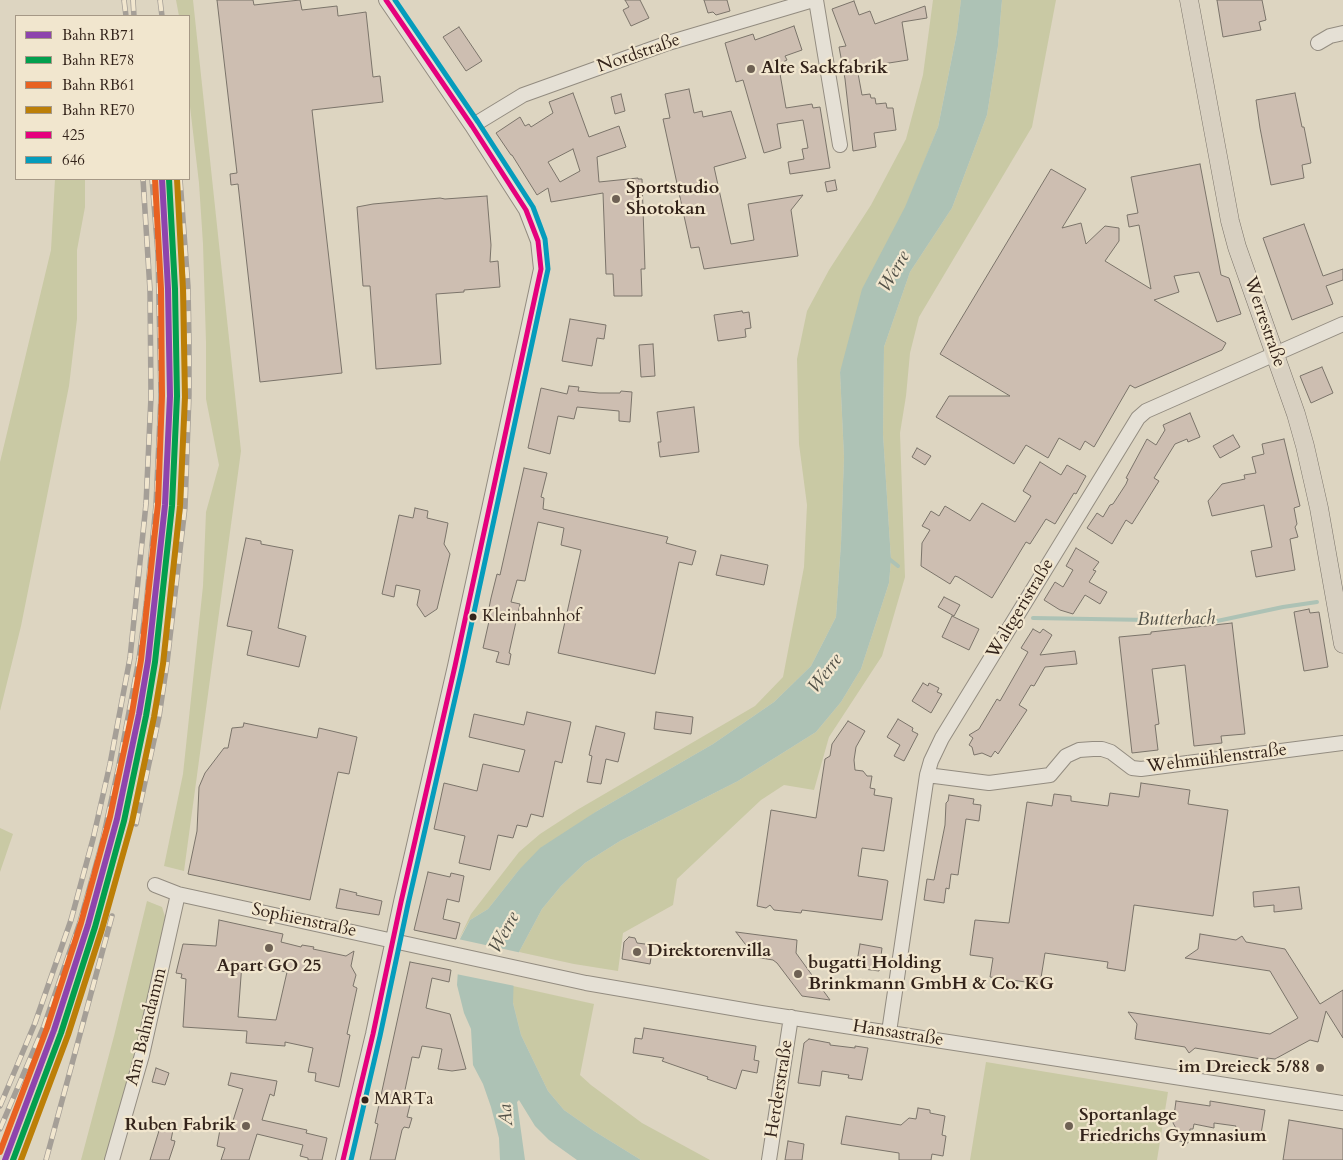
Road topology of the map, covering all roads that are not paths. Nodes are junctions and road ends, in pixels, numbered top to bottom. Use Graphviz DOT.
graph roads {
  1 [pos="386,0"];
  2 [pos="814,0"];
  3 [pos="1189,0"];
  4 [pos="1343,34"];
  5 [pos="1318,43"];
  6 [pos="472,126"];
  7 [pos="840,145"];
  8 [pos="1343,324"];
  9 [pos="1275,354"];
  10 [pos="1343,644"];
  11 [pos="1343,743"];
  12 [pos="928,775"];
  13 [pos="155,885"];
  14 [pos="178,894"];
  15 [pos="393,941"];
  16 [pos="454,955"];
  17 [pos="791,1017"];
  18 [pos="889,1032"];
  19 [pos="1343,1103"];
  20 [pos="112,1160"];
  21 [pos="343,1160"];
  22 [pos="769,1160"];
  1 -- 6 [label="street"];
  2 -- 6 [label="street, Nordstraße"];
  2 -- 7 [label="street, Nordstraße"];
  3 -- 9 [label="main road, Werrestraße"];
  4 -- 5 [label="street"];
  6 -- 15 [label="street"];
  8 -- 9 [label="street, Waltgeristraße"];
  9 -- 10 [label="main road, Werrestraße"];
  9 -- 12 [label="street, Waltgeristraße"];
  11 -- 12 [label="street, Wehmühlenstraße"];
  12 -- 18 [label="street, Waltgeristraße"];
  13 -- 14 [label="street, Sophienstraße"];
  14 -- 15 [label="street, Sophienstraße"];
  14 -- 20 [label="street, Am Bahndamm"];
  15 -- 16 [label="street, Sophienstraße"];
  15 -- 21 [label="street"];
  16 -- 17 [label="street, Hansastraße"];
  17 -- 18 [label="street, Hansastraße"];
  17 -- 22 [label="street, Herderstraße"];
  18 -- 19 [label="street, Hansastraße"];
}
